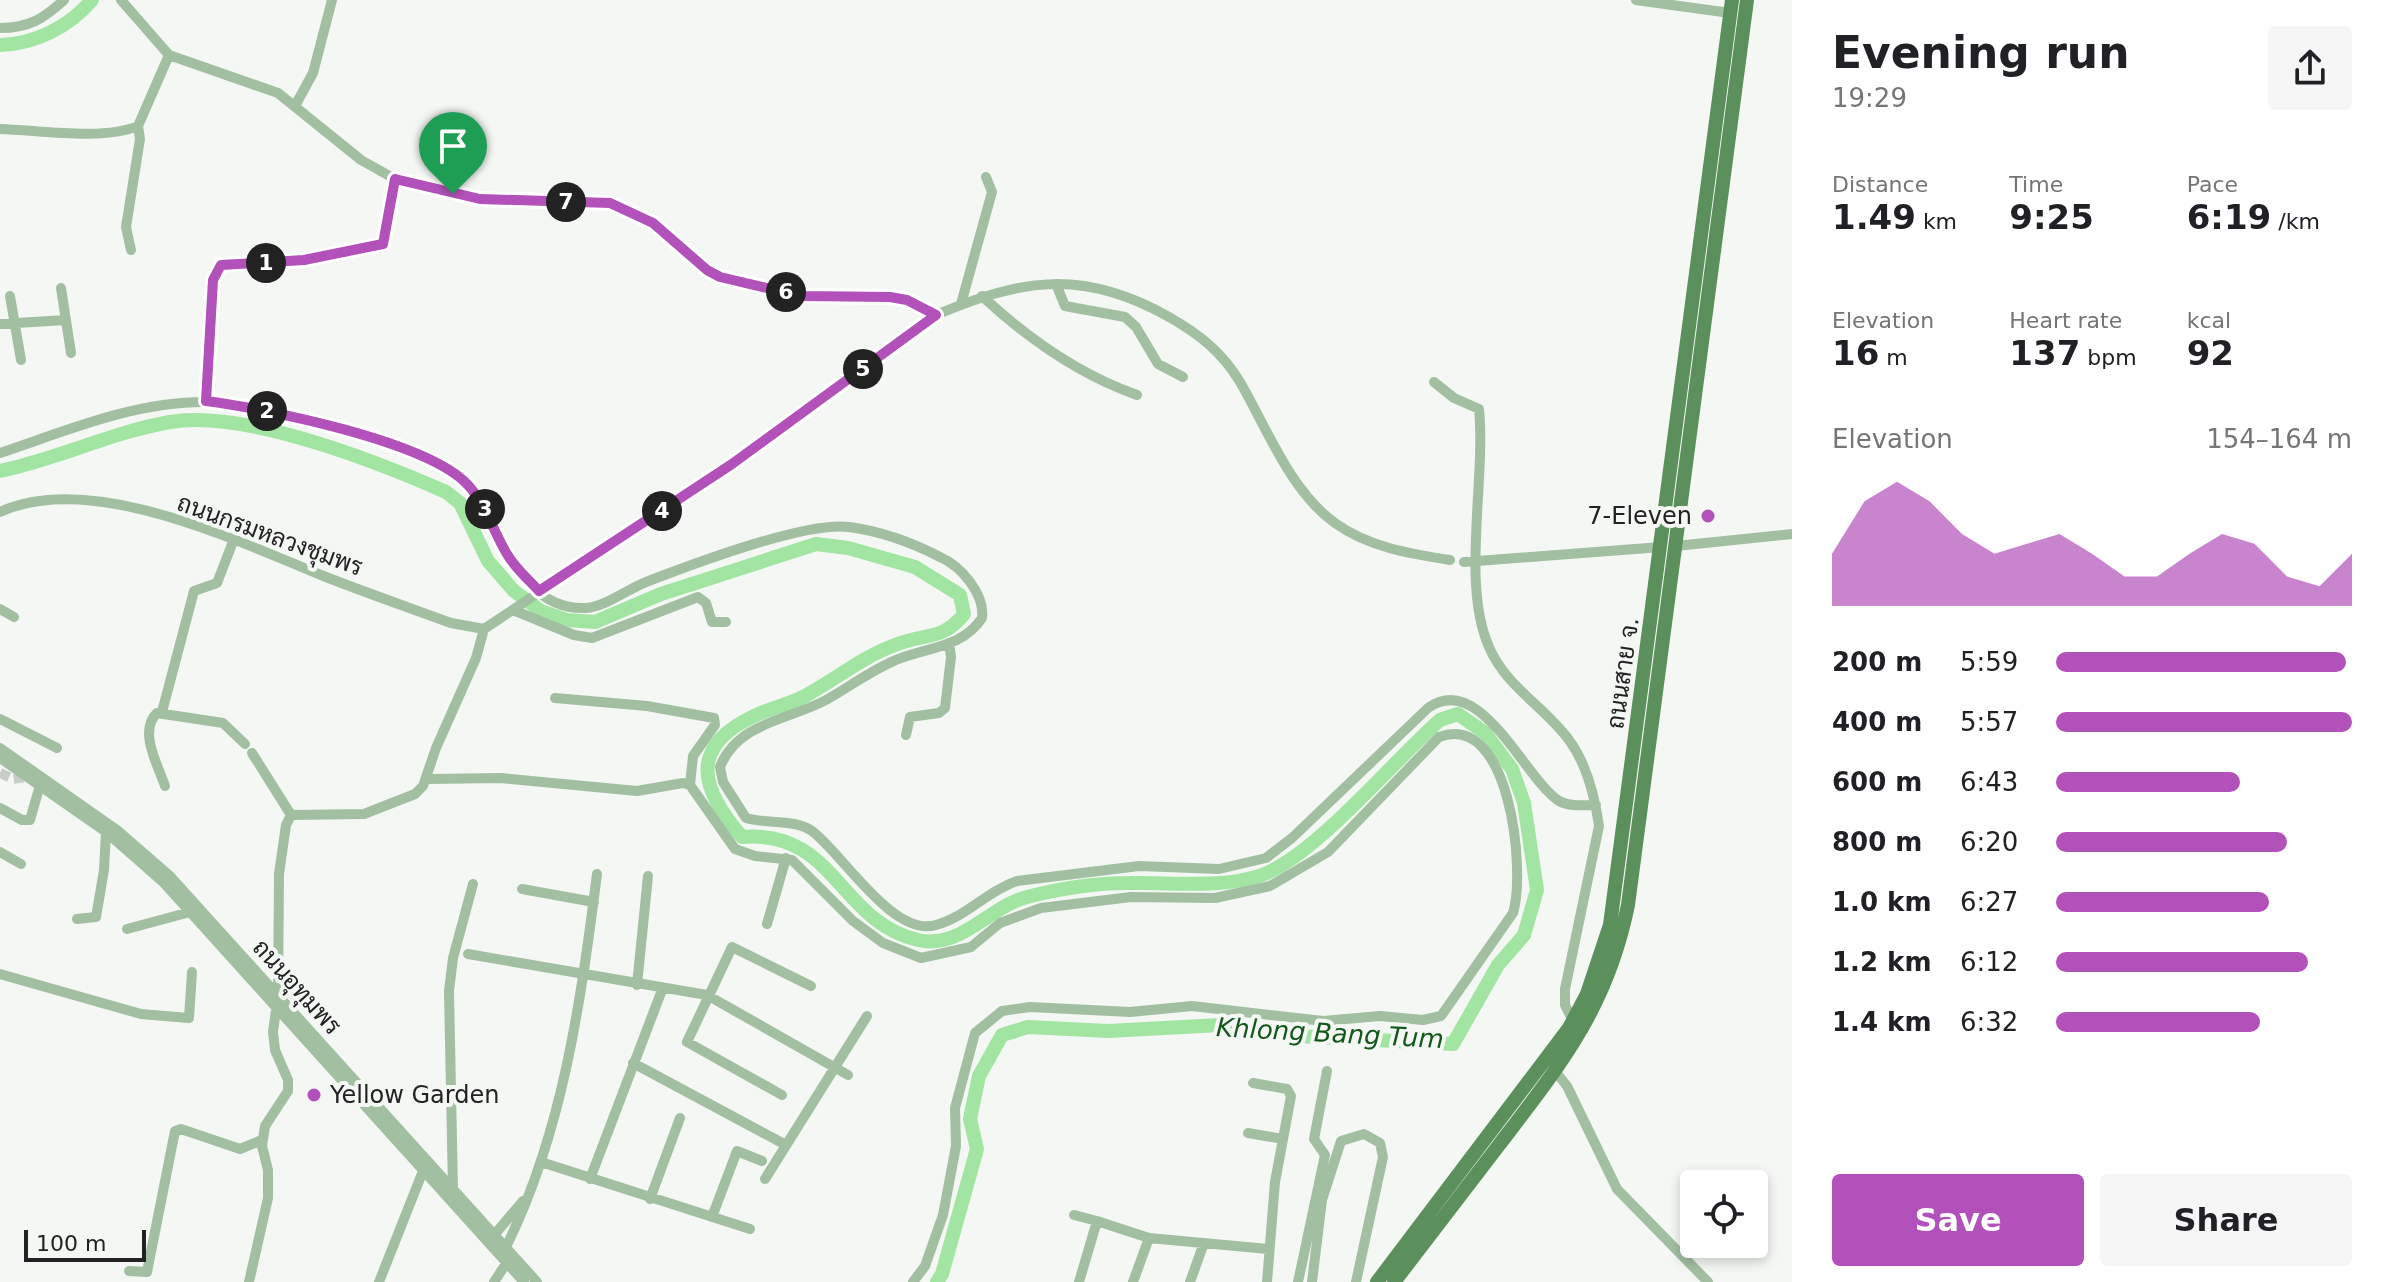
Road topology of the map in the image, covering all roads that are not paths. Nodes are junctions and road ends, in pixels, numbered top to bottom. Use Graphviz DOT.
graph roads {
  1 [pos="64,0"];
  2 [pos="121,0"];
  3 [pos="332,0"];
  4 [pos="1636,0"];
  5 [pos="1747,0"];
  6 [pos="1731,6"];
  7 [pos="0,28"];
  8 [pos="169,55"];
  9 [pos="296,104"];
  10 [pos="138,126"];
  11 [pos="0,129"];
  12 [pos="986,177"];
  13 [pos="395,179"];
  14 [pos="131,250"];
  15 [pos="1056,284"];
  16 [pos="61,288"];
  17 [pos="10,296"];
  18 [pos="982,296"];
  19 [pos="961,304"];
  20 [pos="936,315"];
  21 [pos="66,320"];
  22 [pos="14,323"];
  23 [pos="0,324"];
  24 [pos="71,353"];
  25 [pos="21,360"];
  26 [pos="1183,377"];
  27 [pos="1434,382"];
  28 [pos="1137,395"];
  29 [pos="206,401"];
  30 [pos="0,453"];
  31 [pos="0,512"];
  32 [pos="1792,534"];
  33 [pos="234,539"];
  34 [pos="1668,547"];
  35 [pos="1450,560"];
  36 [pos="1464,562"];
  37 [pos="1476,564"];
  38 [pos="535,594"];
  39 [pos="515,608"];
  40 [pos="0,609"];
  41 [pos="14,617"];
  42 [pos="726,622"];
  43 [pos="484,629"];
  44 [pos="949,643"];
  45 [pos="555,698"];
  46 [pos="162,712"];
  47 [pos="0,719"];
  48 [pos="906,735"];
  49 [pos="0,748"];
  50 [pos="57,748"];
  51 [pos="0,758"];
  52 [pos="428,779"];
  53 [pos="40,785"];
  54 [pos="690,785"];
  55 [pos="165,786"];
  56 [pos="1596,805"];
  57 [pos="0,808"];
  58 [pos="291,815"];
  59 [pos="106,832"];
  60 [pos="0,852"];
  61 [pos="786,858"];
  62 [pos="21,864"];
  63 [pos="597,874"];
  64 [pos="648,876"];
  65 [pos="473,884"];
  66 [pos="522,889"];
  67 [pos="594,902"];
  68 [pos="190,912"];
  69 [pos="77,919"];
  70 [pos="767,924"];
  71 [pos="127,929"];
  72 [pos="468,954"];
  73 [pos="192,972"];
  74 [pos="0,974"];
  75 [pos="585,975"];
  76 [pos="637,985"];
  77 [pos="811,986"];
  78 [pos="662,990"];
  79 [pos="278,995"];
  80 [pos="707,995"];
  81 [pos="276,1008"];
  82 [pos="867,1016"];
  83 [pos="1573,1021"];
  84 [pos="633,1063"];
  85 [pos="834,1067"];
  86 [pos="1327,1071"];
  87 [pos="1555,1071"];
  88 [pos="848,1075"];
  89 [pos="1253,1083"];
  90 [pos="782,1095"];
  91 [pos="680,1118"];
  92 [pos="1248,1133"];
  93 [pos="1283,1139"];
  94 [pos="262,1140"];
  95 [pos="786,1145"];
  96 [pos="762,1161"];
  97 [pos="541,1162"];
  98 [pos="423,1171"];
  99 [pos="590,1179"];
  100 [pos="765,1179"];
  101 [pos="453,1190"];
  102 [pos="650,1199"];
  103 [pos="525,1200"];
  104 [pos="1074,1215"];
  105 [pos="712,1217"];
  106 [pos="1097,1221"];
  107 [pos="750,1229"];
  108 [pos="495,1234"];
  109 [pos="1149,1238"];
  110 [pos="1204,1243"];
  111 [pos="506,1247"];
  112 [pos="1268,1249"];
  113 [pos="507,1262"];
  114 [pos="129,1271"];
  115 [pos="249,1282"];
  116 [pos="379,1282"];
  117 [pos="494,1282"];
  118 [pos="524,1282"];
  119 [pos="537,1282"];
  120 [pos="913,1282"];
  121 [pos="1079,1282"];
  122 [pos="1133,1282"];
  123 [pos="1190,1282"];
  124 [pos="1267,1282"];
  125 [pos="1298,1282"];
  126 [pos="1312,1282"];
  127 [pos="1354,1282"];
  128 [pos="1377,1282"];
  129 [pos="1394,1282"];
  130 [pos="1708,1282"];
  1 -- 7 [label="street"];
  2 -- 8 [label="street"];
  3 -- 9 [label="street"];
  4 -- 6 [label="street"];
  5 -- 34 [label="main road, ถนนสาย จ."];
  6 -- 34 [label="main road, ถนนสาย จ."];
  8 -- 9 [label="street"];
  8 -- 10 [label="street"];
  9 -- 13 [label="street"];
  10 -- 11 [label="street"];
  10 -- 14 [label="street"];
  12 -- 19 [label="street"];
  13 -- 20 [label="street"];
  13 -- 29 [label="street"];
  15 -- 18 [label="street"];
  15 -- 26 [label="street"];
  15 -- 35 [label="street"];
  16 -- 21 [label="street"];
  17 -- 22 [label="street"];
  18 -- 19 [label="street"];
  18 -- 28 [label="street"];
  19 -- 20 [label="street"];
  20 -- 38 [label="street"];
  21 -- 22 [label="street"];
  21 -- 24 [label="street"];
  22 -- 23 [label="street"];
  22 -- 25 [label="street"];
  27 -- 37 [label="street"];
  29 -- 30 [label="street"];
  29 -- 38 [label="street"];
  31 -- 33 [label="street, ถนนกรมหลวงชุมพร"];
  32 -- 34 [label="street"];
  33 -- 43 [label="street, ถนนกรมหลวงชุมพร"];
  33 -- 46 [label="street"];
  34 -- 37 [label="street"];
  34 -- 83 [label="main road, ถนนสาย จ."];
  34 -- 87 [label="main road, ถนนสาย จ."];
  36 -- 37 [label="street"];
  37 -- 56 [label="street"];
  38 -- 39 [label="street"];
  38 -- 44 [label="street"];
  39 -- 42 [label="street"];
  39 -- 43 [label="street"];
  40 -- 41 [label="street"];
  43 -- 52 [label="street"];
  44 -- 48 [label="street"];
  44 -- 56 [label="street"];
  45 -- 54 [label="street"];
  46 -- 55 [label="street"];
  46 -- 58 [label="street"];
  47 -- 50 [label="street"];
  49 -- 79 [label="street, ถนนอุทุมพร"];
  51 -- 53 [label="street, ถนนอุทุมพร"];
  52 -- 54 [label="street"];
  52 -- 58 [label="street"];
  53 -- 57 [label="street"];
  53 -- 59 [label="street, ถนนอุทุมพร"];
  54 -- 61 [label="street"];
  56 -- 83 [label="street"];
  58 -- 79 [label="street"];
  59 -- 68 [label="street, ถนนอุทุมพร"];
  59 -- 69 [label="street"];
  60 -- 62 [label="street"];
  61 -- 70 [label="street"];
  61 -- 120 [label="street"];
  63 -- 67 [label="street"];
  64 -- 76 [label="street"];
  65 -- 101 [label="street"];
  66 -- 67 [label="street"];
  67 -- 75 [label="street"];
  68 -- 71 [label="street"];
  68 -- 81 [label="street, ถนนอุทุมพร"];
  72 -- 75 [label="street"];
  73 -- 74 [label="street"];
  75 -- 76 [label="street"];
  75 -- 97 [label="street"];
  76 -- 78 [label="street"];
  77 -- 80 [label="street"];
  78 -- 80 [label="street"];
  78 -- 84 [label="street"];
  79 -- 81 [label="street"];
  79 -- 101 [label="street, ถนนอุทุมพร"];
  80 -- 85 [label="street"];
  80 -- 90 [label="street"];
  81 -- 94 [label="street"];
  81 -- 98 [label="street, ถนนอุทุมพร"];
  82 -- 85 [label="street"];
  83 -- 128 [label="main road, ถนนสาย จ."];
  84 -- 95 [label="street"];
  84 -- 99 [label="street"];
  85 -- 88 [label="street"];
  85 -- 95 [label="street"];
  86 -- 125 [label="street"];
  87 -- 129 [label="main road, ถนนสาย จ."];
  87 -- 130 [label="street"];
  89 -- 93 [label="street"];
  91 -- 102 [label="street"];
  92 -- 93 [label="street"];
  93 -- 112 [label="street"];
  94 -- 114 [label="street"];
  94 -- 115 [label="street"];
  95 -- 100 [label="street"];
  96 -- 105 [label="street"];
  97 -- 99 [label="street"];
  97 -- 103 [label="street"];
  98 -- 113 [label="street, ถนนอุทุมพร"];
  98 -- 116 [label="street"];
  99 -- 102 [label="street"];
  101 -- 108 [label="street, ถนนอุทุมพร"];
  102 -- 105 [label="street"];
  103 -- 108 [label="street"];
  103 -- 111 [label="street"];
  104 -- 106 [label="street"];
  105 -- 107 [label="street"];
  106 -- 109 [label="street"];
  106 -- 121 [label="street"];
  108 -- 111 [label="street, ถนนอุทุมพร"];
  109 -- 110 [label="street"];
  109 -- 122 [label="street"];
  110 -- 112 [label="street"];
  110 -- 123 [label="street"];
  111 -- 119 [label="street, ถนนอุทุมพร"];
  112 -- 124 [label="street"];
  113 -- 117 [label="street"];
  113 -- 118 [label="street, ถนนอุทุมพร"];
  126 -- 127 [label="street"];
}
